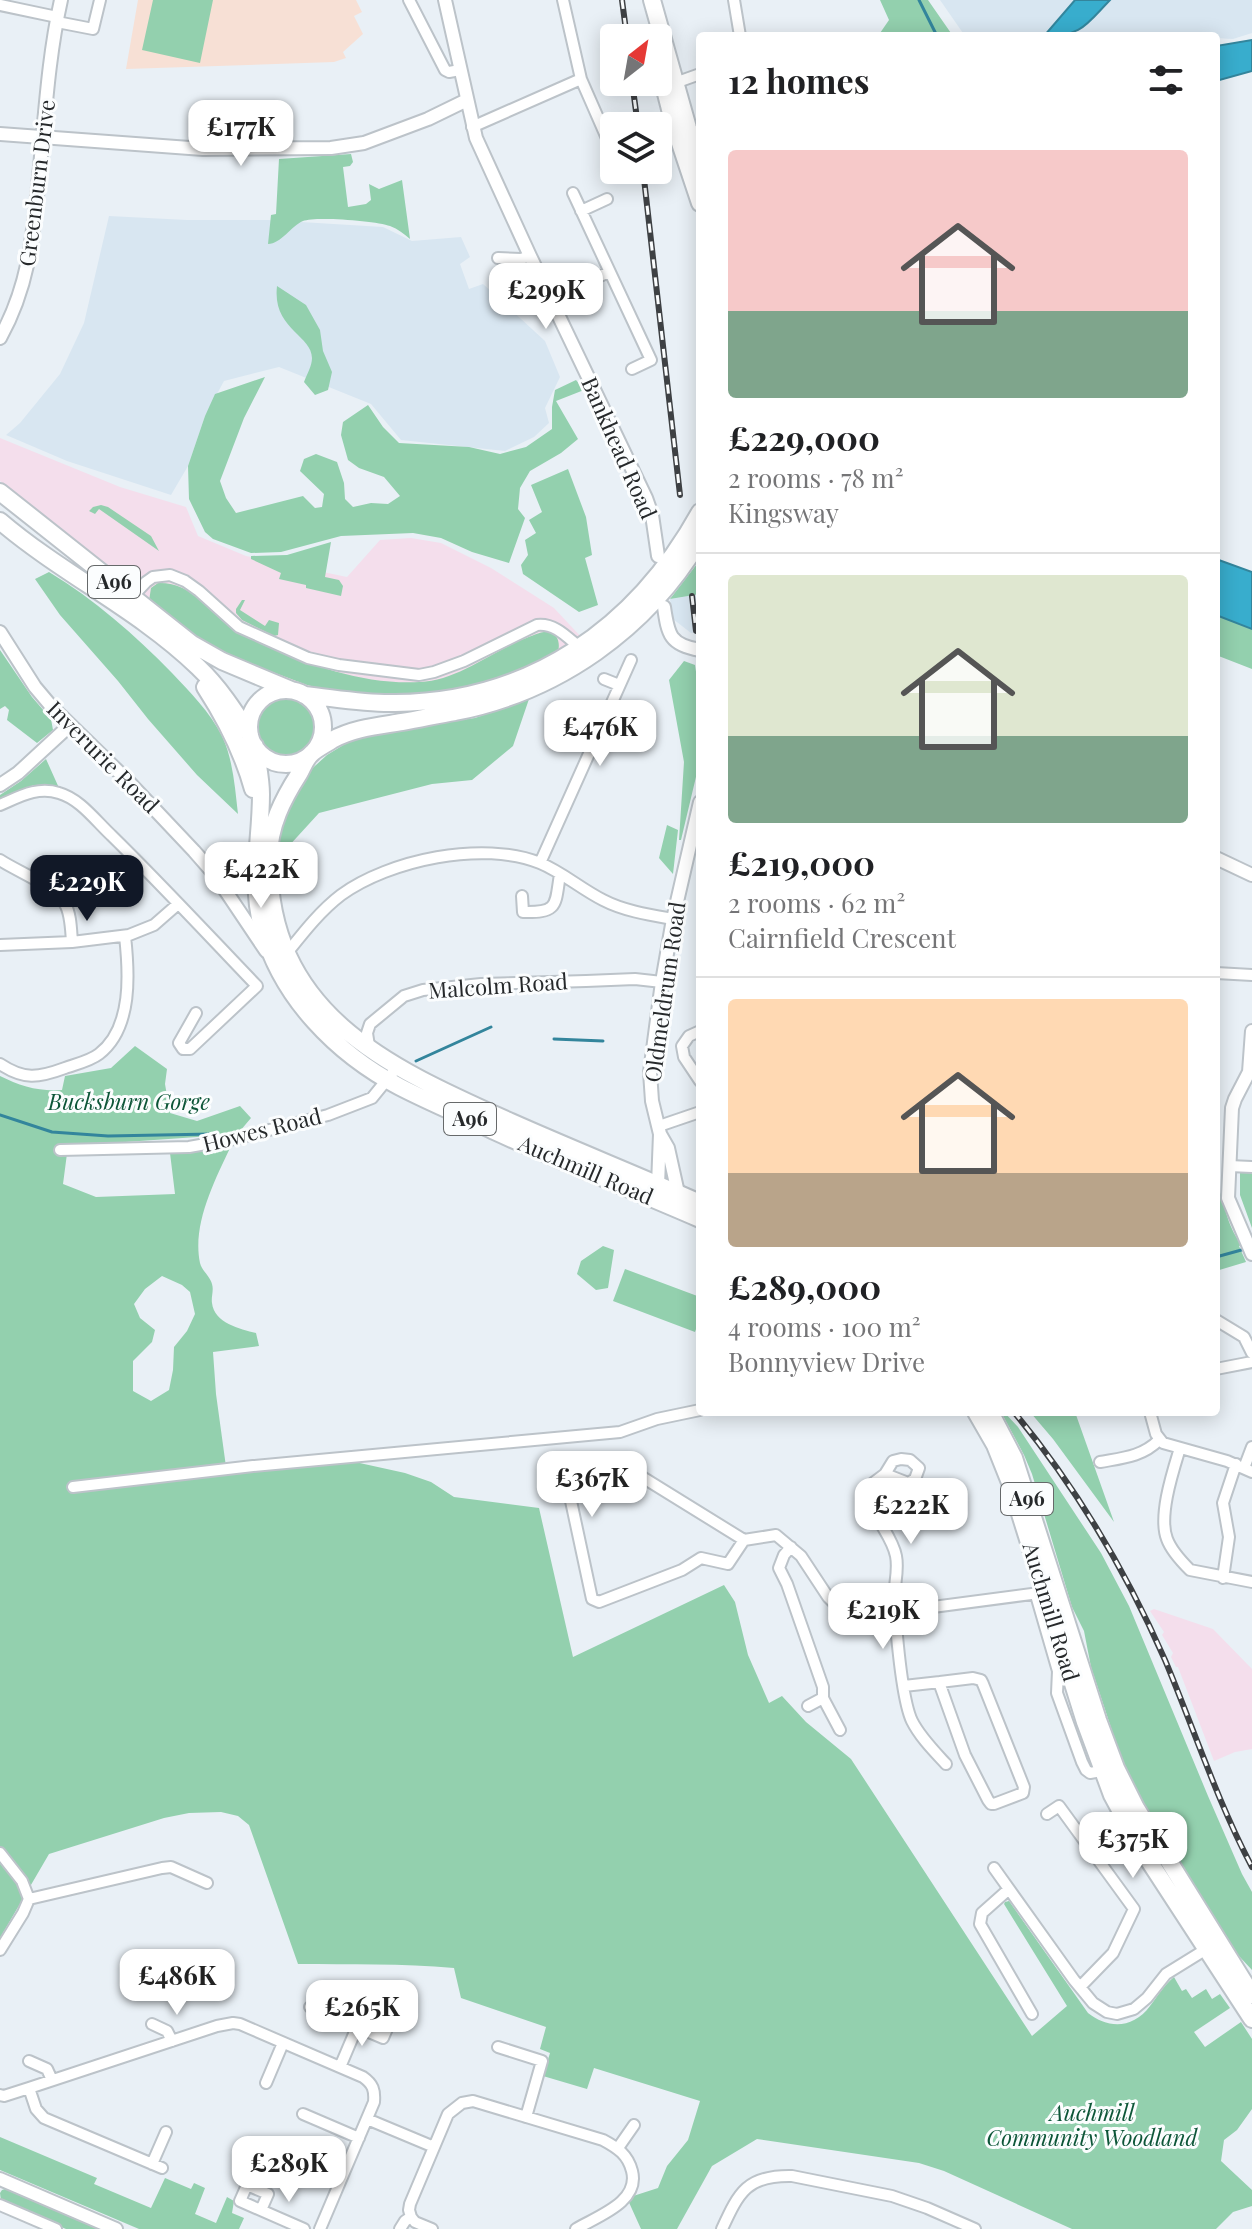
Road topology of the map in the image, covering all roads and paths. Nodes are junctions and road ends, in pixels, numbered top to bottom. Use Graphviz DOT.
graph roads {
  1 [pos="61,0"];
  2 [pos="100,0"];
  3 [pos="409,0"];
  4 [pos="445,0"];
  5 [pos="563,0"];
  6 [pos="734,0"];
  7 [pos="652,1"];
  8 [pos="18,4"];
  9 [pos="0,5"];
  10 [pos="57,20"];
  11 [pos="654,24"];
  12 [pos="657,24"];
  13 [pos="739,32"];
  14 [pos="460,70"];
  15 [pos="696,75"];
  16 [pos="581,79"];
  17 [pos="672,83"];
  18 [pos="672,89"];
  19 [pos="672,93"];
  20 [pos="467,100"];
  21 [pos="600,122"];
  22 [pos="472,127"];
  23 [pos="0,134"];
  24 [pos="43,138"];
  25 [pos="696,149"];
  26 [pos="696,192"];
  27 [pos="573,193"];
  28 [pos="607,199"];
  29 [pos="581,211"];
  30 [pos="530,256"];
  31 [pos="498,258"];
  32 [pos="609,272"];
  33 [pos="550,299"];
  34 [pos="0,338"];
  35 [pos="632,369"];
  36 [pos="5,496"];
  37 [pos="0,514"];
  38 [pos="696,520"];
  39 [pos="0,521"];
  40 [pos="696,546"];
  41 [pos="658,556"];
  42 [pos="132,597"];
  43 [pos="664,607"];
  44 [pos="0,632"];
  45 [pos="173,647"];
  46 [pos="579,647"];
  47 [pos="696,649"];
  48 [pos="631,660"];
  49 [pos="604,679"];
  50 [pos="619,685"];
  51 [pos="298,693"];
  52 [pos="69,726"];
  53 [pos="252,740"];
  54 [pos="310,755"];
  55 [pos="0,785"];
  56 [pos="0,805"];
  57 [pos="696,819"];
  58 [pos="256,846"];
  59 [pos="0,860"];
  60 [pos="1220,860"];
  61 [pos="540,863"];
  62 [pos="255,867"];
  63 [pos="560,874"];
  64 [pos="215,875"];
  65 [pos="1252,875"];
  66 [pos="522,896"];
  67 [pos="178,904"];
  68 [pos="673,919"];
  69 [pos="125,936"];
  70 [pos="72,942"];
  71 [pos="0,945"];
  72 [pos="281,960"];
  73 [pos="1220,973"];
  74 [pos="1252,975"];
  75 [pos="662,982"];
  76 [pos="196,1013"];
  77 [pos="1252,1031"];
  78 [pos="696,1033"];
  79 [pos="370,1049"];
  80 [pos="1252,1062"];
  81 [pos="0,1064"];
  82 [pos="398,1066"];
  83 [pos="696,1075"];
  84 [pos="387,1080"];
  85 [pos="696,1114"];
  86 [pos="660,1130"];
  87 [pos="60,1150"];
  88 [pos="659,1153"];
  89 [pos="1252,1167"];
  90 [pos="1224,1172"];
  91 [pos="634,1175"];
  92 [pos="658,1185"];
  93 [pos="672,1199"];
  94 [pos="696,1202"];
  95 [pos="696,1216"];
  96 [pos="1252,1254"];
  97 [pos="1220,1322"];
  98 [pos="1252,1353"];
  99 [pos="1252,1362"];
  100 [pos="1220,1368"];
  101 [pos="696,1411"];
  102 [pos="978,1416"];
  103 [pos="992,1416"];
  104 [pos="1151,1416"];
  105 [pos="1159,1440"];
  106 [pos="1252,1447"];
  107 [pos="1180,1448"];
  108 [pos="1100,1462"];
  109 [pos="1244,1468"];
  110 [pos="885,1474"];
  111 [pos="73,1487"];
  112 [pos="744,1540"];
  113 [pos="791,1547"];
  114 [pos="1223,1578"];
  115 [pos="1252,1582"];
  116 [pos="1046,1592"];
  117 [pos="895,1612"];
  118 [pos="940,1682"];
  119 [pos="904,1686"];
  120 [pos="823,1698"];
  121 [pos="808,1706"];
  122 [pos="840,1730"];
  123 [pos="946,1764"];
  124 [pos="1109,1769"];
  125 [pos="1047,1814"];
  126 [pos="0,1853"];
  127 [pos="994,1868"];
  128 [pos="207,1883"];
  129 [pos="1009,1889"];
  130 [pos="29,1899"];
  131 [pos="1213,1945"];
  132 [pos="0,1950"];
  133 [pos="1080,1987"];
  134 [pos="1252,1995"];
  135 [pos="310,2007"];
  136 [pos="1032,2014"];
  137 [pos="392,2017"];
  138 [pos="1252,2019"];
  139 [pos="152,2024"];
  140 [pos="357,2027"];
  141 [pos="172,2041"];
  142 [pos="283,2043"];
  143 [pos="498,2047"];
  144 [pos="29,2061"];
  145 [pos="340,2067"];
  146 [pos="52,2080"];
  147 [pos="266,2083"];
  148 [pos="29,2088"];
  149 [pos="0,2095"];
  150 [pos="303,2114"];
  151 [pos="526,2117"];
  152 [pos="367,2119"];
  153 [pos="634,2125"];
  154 [pos="166,2132"];
  155 [pos="359,2138"];
  156 [pos="434,2147"];
  157 [pos="618,2148"];
  158 [pos="0,2179"];
  159 [pos="0,2205"];
  160 [pos="261,2210"];
  161 [pos="411,2217"];
  162 [pos="56,2229"];
  163 [pos="116,2229"];
  164 [pos="304,2229"];
  165 [pos="320,2229"];
  166 [pos="400,2229"];
  167 [pos="432,2229"];
  168 [pos="576,2229"];
  169 [pos="722,2229"];
  170 [pos="975,2229"];
  1 -- 10 [label="street, Greenburn Drive"];
  2 -- 10 [label="street"];
  3 -- 14 [label="street"];
  4 -- 14 [label="street, Bankhead Road"];
  5 -- 16 [label="street"];
  6 -- 13 [label="street"];
  7 -- 11 [label="main road"];
  7 -- 12 [label="main road"];
  8 -- 9 [label="street"];
  8 -- 10 [label="street"];
  10 -- 24 [label="street, Greenburn Drive"];
  14 -- 20 [label="street, Bankhead Road"];
  15 -- 17 [label="street"];
  16 -- 21 [label="street"];
  16 -- 22 [label="street"];
  18 -- 25 [label="main road"];
  19 -- 26 [label="main road"];
  20 -- 22 [label="street, Bankhead Road"];
  20 -- 24 [label="street"];
  22 -- 30 [label="street, Bankhead Road"];
  23 -- 24 [label="street"];
  24 -- 34 [label="street, Greenburn Drive"];
  27 -- 29 [label="street"];
  28 -- 29 [label="street"];
  29 -- 32 [label="street"];
  30 -- 31 [label="street"];
  30 -- 33 [label="street, Bankhead Road"];
  32 -- 33 [label="street"];
  32 -- 35 [label="street"];
  33 -- 41 [label="street, Bankhead Road"];
  36 -- 37 [label="street"];
  36 -- 42 [label="main road, A96"];
  38 -- 46 [label="main road"];
  39 -- 45 [label="main road, A96"];
  40 -- 54 [label="main road"];
  42 -- 46 [label="street"];
  42 -- 51 [label="main road, A96"];
  43 -- 47 [label="street"];
  44 -- 52 [label="street, Inverurie Road"];
  45 -- 53 [label="main road, A96"];
  45 -- 58 [label="main road, A96"];
  46 -- 51 [label="main road"];
  48 -- 50 [label="street"];
  49 -- 50 [label="street"];
  50 -- 61 [label="street"];
  51 -- 53 [label="main road, A96"];
  51 -- 54 [label="main road, A96"];
  52 -- 55 [label="street"];
  52 -- 64 [label="street, Inverurie Road"];
  53 -- 54 [label="main road"];
  53 -- 58 [label="main road, Auchmill Road / A96"];
  54 -- 72 [label="main road, Auchmill Road / A96"];
  56 -- 67 [label="street"];
  57 -- 68 [label="street, Oldmeldrum Road"];
  58 -- 62 [label="main road, Auchmill Road / A96"];
  59 -- 70 [label="street"];
  60 -- 65 [label="street"];
  61 -- 63 [label="street"];
  61 -- 72 [label="street"];
  62 -- 64 [label="street"];
  62 -- 72 [label="main road, Auchmill Road / A96"];
  63 -- 66 [label="street"];
  63 -- 68 [label="street"];
  64 -- 72 [label="street, Inverurie Road"];
  67 -- 69 [label="street"];
  67 -- 76 [label="street"];
  68 -- 75 [label="street, Oldmeldrum Road"];
  69 -- 70 [label="street"];
  69 -- 81 [label="street"];
  70 -- 71 [label="street"];
  72 -- 79 [label="main road, Auchmill Road / A96"];
  72 -- 84 [label="main road, Auchmill Road / A96"];
  73 -- 74 [label="street"];
  75 -- 79 [label="street, Malcolm Road"];
  75 -- 86 [label="street, Oldmeldrum Road"];
  77 -- 80 [label="street"];
  78 -- 83 [label="street"];
  79 -- 82 [label="main road, Auchmill Road / A96"];
  80 -- 90 [label="street"];
  82 -- 84 [label="street, Howes Road"];
  82 -- 91 [label="main road, Auchmill Road / A96"];
  84 -- 87 [label="street, Howes Road"];
  84 -- 93 [label="main road, Auchmill Road / A96"];
  85 -- 86 [label="street"];
  86 -- 88 [label="street, Oldmeldrum Road"];
  86 -- 93 [label="street, Oldmeldrum Road"];
  88 -- 91 [label="street"];
  88 -- 92 [label="street, Oldmeldrum Road"];
  89 -- 90 [label="street"];
  90 -- 96 [label="street"];
  91 -- 92 [label="main road, Auchmill Road / A96"];
  92 -- 93 [label="main road, Auchmill Road / A96"];
  93 -- 94 [label="main road, Auchmill Road / A96"];
  93 -- 95 [label="main road, Auchmill Road / A96"];
  97 -- 98 [label="street"];
  99 -- 100 [label="street"];
  101 -- 111 [label="street"];
  102 -- 116 [label="main road, Auchmill Road / A96"];
  103 -- 116 [label="main road, Auchmill Road / A96"];
  104 -- 105 [label="street"];
  105 -- 107 [label="street"];
  105 -- 108 [label="street"];
  106 -- 109 [label="street"];
  107 -- 109 [label="street"];
  107 -- 114 [label="street"];
  109 -- 114 [label="street"];
  110 -- 117 [label="street"];
  112 -- 112 [label="street"];
  112 -- 113 [label="street"];
  113 -- 117 [label="street"];
  113 -- 120 [label="street"];
  114 -- 115 [label="street"];
  116 -- 117 [label="street"];
  116 -- 124 [label="main road, Auchmill Road / A96"];
  116 -- 124 [label="street, Auchmill Road"];
  117 -- 119 [label="street"];
  118 -- 118 [label="street"];
  118 -- 119 [label="street"];
  119 -- 123 [label="street"];
  120 -- 121 [label="street"];
  120 -- 122 [label="street"];
  124 -- 131 [label="main road, Auchmill Road / A96"];
  125 -- 133 [label="street"];
  126 -- 130 [label="street"];
  127 -- 129 [label="street"];
  128 -- 130 [label="street"];
  129 -- 133 [label="street"];
  129 -- 136 [label="street"];
  130 -- 132 [label="street"];
  131 -- 133 [label="street"];
  131 -- 134 [label="main road, Auchmill Road / A96"];
  131 -- 138 [label="main road, Auchmill Road / A96"];
  135 -- 140 [label="street"];
  137 -- 140 [label="street"];
  139 -- 141 [label="street"];
  140 -- 145 [label="street"];
  141 -- 142 [label="street"];
  141 -- 146 [label="street"];
  142 -- 145 [label="street"];
  142 -- 147 [label="street"];
  143 -- 151 [label="street"];
  144 -- 146 [label="street"];
  145 -- 152 [label="street"];
  146 -- 148 [label="street"];
  148 -- 149 [label="street"];
  148 -- 154 [label="street"];
  150 -- 155 [label="street"];
  151 -- 156 [label="street"];
  151 -- 157 [label="street"];
  152 -- 155 [label="street"];
  152 -- 156 [label="street"];
  153 -- 157 [label="street"];
  155 -- 165 [label="street"];
  156 -- 161 [label="street"];
  157 -- 168 [label="street"];
  158 -- 163 [label="street"];
  159 -- 162 [label="street"];
  160 -- 164 [label="street"];
  161 -- 166 [label="street"];
  161 -- 167 [label="street"];
  169 -- 170 [label="street"];
}
